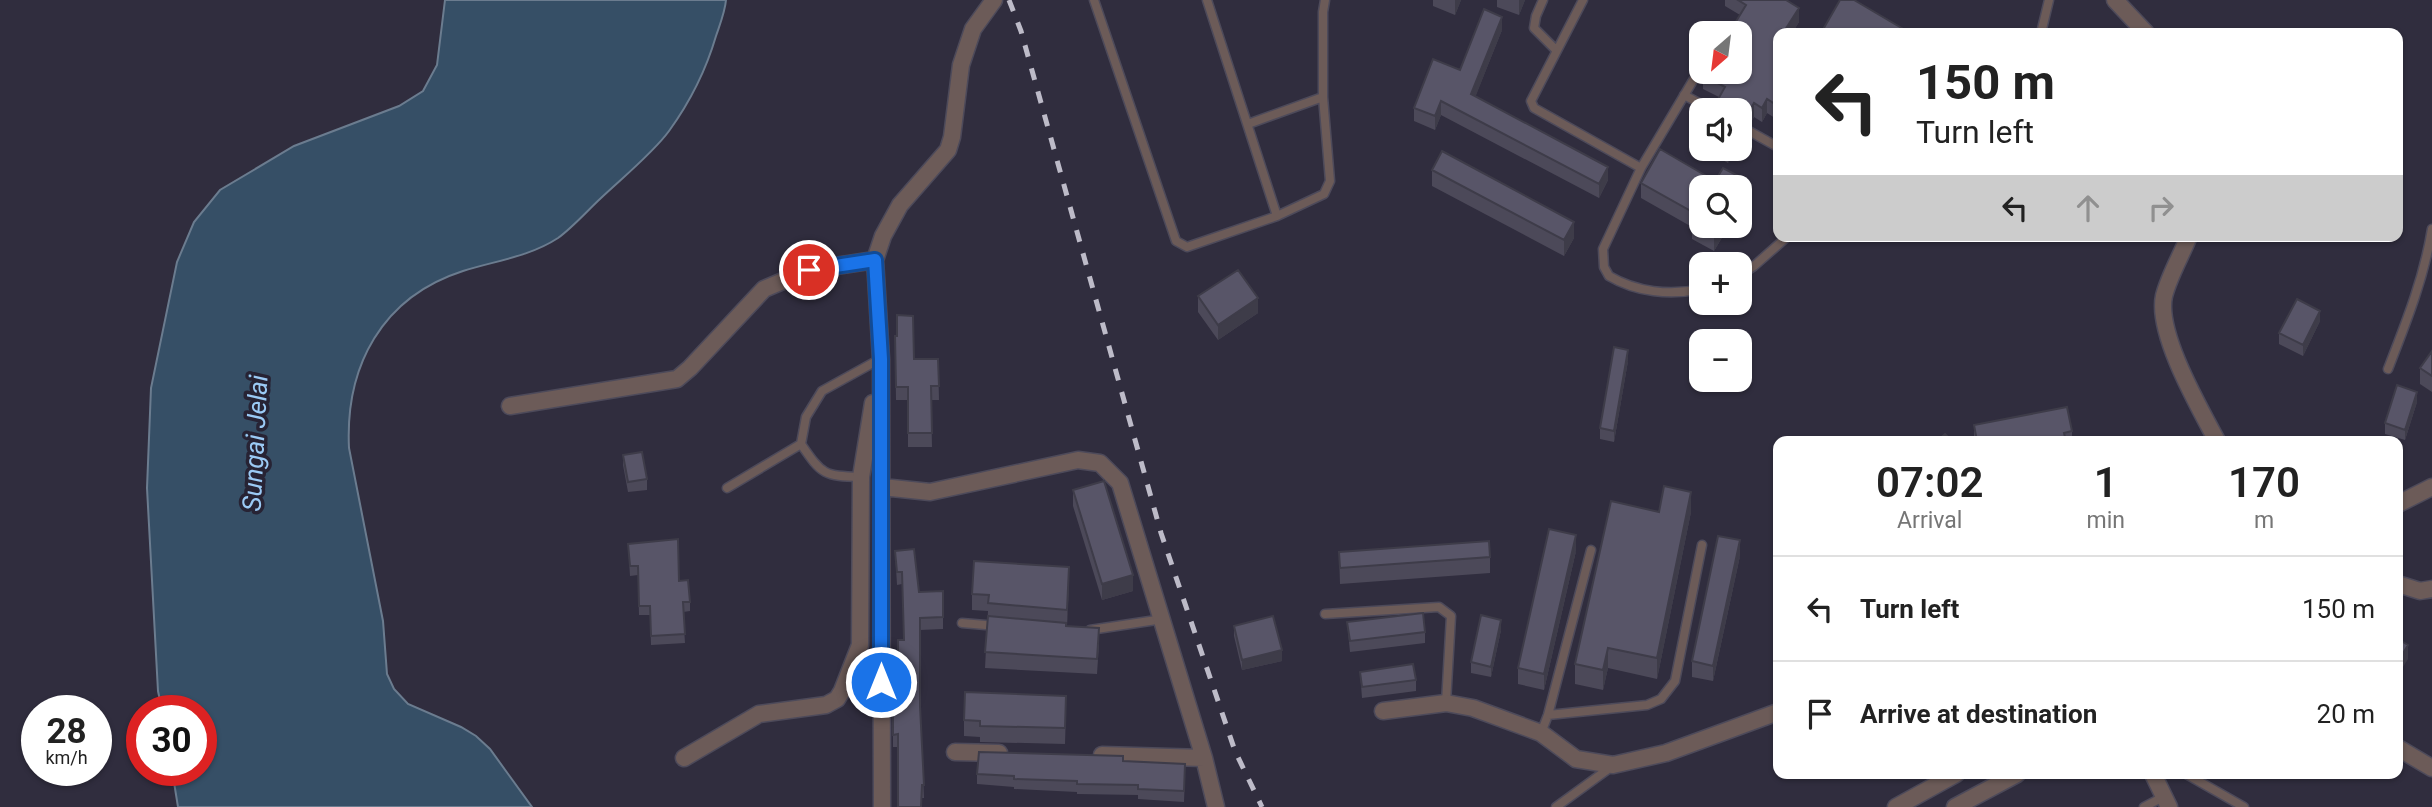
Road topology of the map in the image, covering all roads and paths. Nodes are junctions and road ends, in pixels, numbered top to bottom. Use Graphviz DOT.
graph roads {
  1 [pos="994,0"];
  2 [pos="1094,0"];
  3 [pos="1207,0"];
  4 [pos="1325,0"];
  5 [pos="1543,0"];
  6 [pos="1583,0"];
  7 [pos="2049,0"];
  8 [pos="2115,0"];
  9 [pos="2042,28"];
  10 [pos="2141,28"];
  11 [pos="1556,50"];
  12 [pos="1691,84"];
  13 [pos="1684,95"];
  14 [pos="1323,97"];
  15 [pos="1690,98"];
  16 [pos="1248,124"];
  17 [pos="1752,133"];
  18 [pos="1773,144"];
  19 [pos="1641,168"];
  20 [pos="1277,216"];
  21 [pos="2432,229"];
  22 [pos="1781,242"];
  23 [pos="2187,242"];
  24 [pos="875,260"];
  25 [pos="1752,267"];
  26 [pos="1689,292"];
  27 [pos="881,359"];
  28 [pos="2388,369"];
  29 [pos="510,406"];
  30 [pos="2214,436"];
  31 [pos="801,444"];
  32 [pos="861,477"];
  33 [pos="882,487"];
  34 [pos="2432,487"];
  35 [pos="727,488"];
  36 [pos="2403,502"];
  37 [pos="1702,545"];
  38 [pos="1591,550"];
  39 [pos="2403,586"];
  40 [pos="2432,589"];
  41 [pos="1325,614"];
  42 [pos="1163,619"];
  43 [pos="962,623"];
  44 [pos="1012,628"];
  45 [pos="1083,632"];
  46 [pos="1446,703"];
  47 [pos="1383,710"];
  48 [pos="1773,714"];
  49 [pos="1548,715"];
  50 [pos="1541,733"];
  51 [pos="2403,751"];
  52 [pos="954,752"];
  53 [pos="1010,753"];
  54 [pos="1079,755"];
  55 [pos="684,758"];
  56 [pos="1204,758"];
  57 [pos="1613,765"];
  58 [pos="2432,768"];
  59 [pos="1947,779"];
  60 [pos="2008,779"];
  61 [pos="2155,779"];
  62 [pos="2195,779"];
  63 [pos="2166,802"];
  64 [pos="882,807"];
  65 [pos="1216,807"];
  66 [pos="1556,807"];
  67 [pos="1896,807"];
  68 [pos="1955,807"];
  69 [pos="2144,807"];
  70 [pos="2244,807"];
  1 -- 24 [label="street"];
  2 -- 20 [label="lane"];
  3 -- 16 [label="lane"];
  4 -- 14 [label="lane"];
  5 -- 11 [label="lane"];
  6 -- 11 [label="lane"];
  7 -- 9 [label="lane"];
  8 -- 10 [label="street"];
  11 -- 19 [label="lane"];
  12 -- 13 [label="lane"];
  13 -- 15 [label="lane"];
  13 -- 19 [label="lane"];
  14 -- 16 [label="lane"];
  14 -- 20 [label="lane"];
  16 -- 20 [label="lane"];
  17 -- 18 [label="lane"];
  19 -- 26 [label="lane"];
  21 -- 28 [label="lane"];
  22 -- 25 [label="lane"];
  23 -- 30 [label="street"];
  24 -- 27 [label="street"];
  24 -- 29 [label="street"];
  27 -- 31 [label="lane"];
  27 -- 32 [label="street"];
  27 -- 33 [label="street"];
  31 -- 32 [label="lane"];
  31 -- 35 [label="lane"];
  32 -- 55 [label="street"];
  33 -- 42 [label="street"];
  33 -- 64 [label="street"];
  34 -- 36 [label="street"];
  37 -- 49 [label="lane"];
  38 -- 49 [label="lane"];
  39 -- 40 [label="street"];
  41 -- 46 [label="lane"];
  42 -- 45 [label="lane"];
  42 -- 56 [label="street"];
  43 -- 44 [label="lane"];
  46 -- 47 [label="street"];
  46 -- 50 [label="street"];
  48 -- 57 [label="street"];
  49 -- 50 [label="lane"];
  50 -- 57 [label="street"];
  51 -- 58 [label="street"];
  52 -- 53 [label="street"];
  54 -- 56 [label="street"];
  56 -- 65 [label="street"];
  57 -- 66 [label="lane"];
  59 -- 67 [label="street"];
  60 -- 68 [label="street"];
  61 -- 63 [label="street"];
  62 -- 70 [label="lane"];
  63 -- 69 [label="lane"];
}
